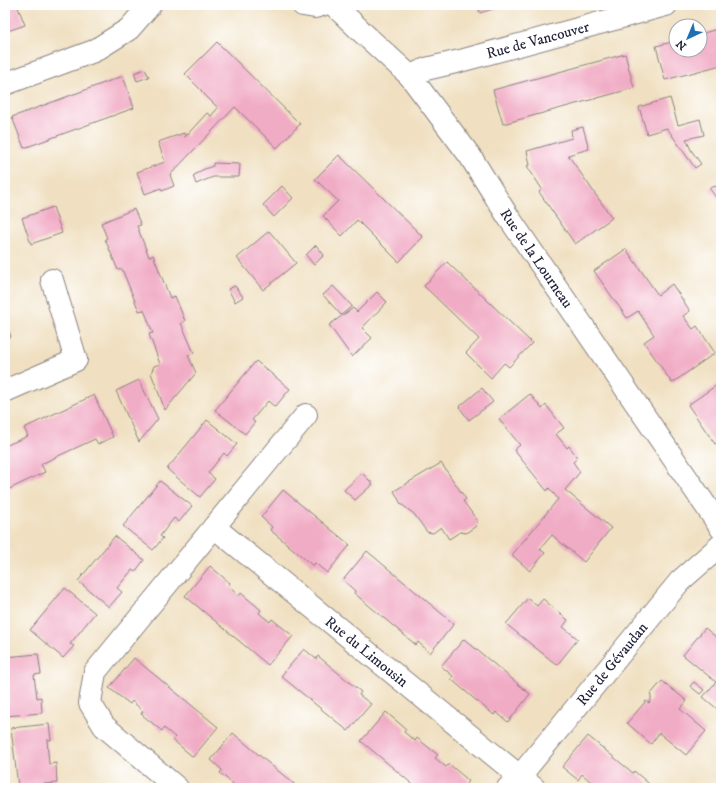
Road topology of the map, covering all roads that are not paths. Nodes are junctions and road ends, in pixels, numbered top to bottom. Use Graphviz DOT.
graph roads {
  1 [pos="150,5"];
  2 [pos="303,5"];
  3 [pos="322,5"];
  4 [pos="334,5"];
  5 [pos="666,5"];
  6 [pos="410,76"];
  7 [pos="5,84"];
  8 [pos="52,280"];
  9 [pos="5,391"];
  10 [pos="306,415"];
  11 [pos="214,527"];
  12 [pos="721,528"];
  13 [pos="721,544"];
  14 [pos="521,784"];
  15 [pos="177,788"];
  1 -- 7 [label="street"];
  2 -- 3 [label="street"];
  4 -- 6 [label="street, Rue de la Lourneau"];
  5 -- 6 [label="street, Rue de Vancouver"];
  6 -- 12 [label="street, Rue de la Lourneau"];
  8 -- 9 [label="street"];
  10 -- 11 [label="street"];
  11 -- 14 [label="street, Rue du Limousin"];
  11 -- 15 [label="street"];
  13 -- 14 [label="street, Rue de Gévaudan"];
}
